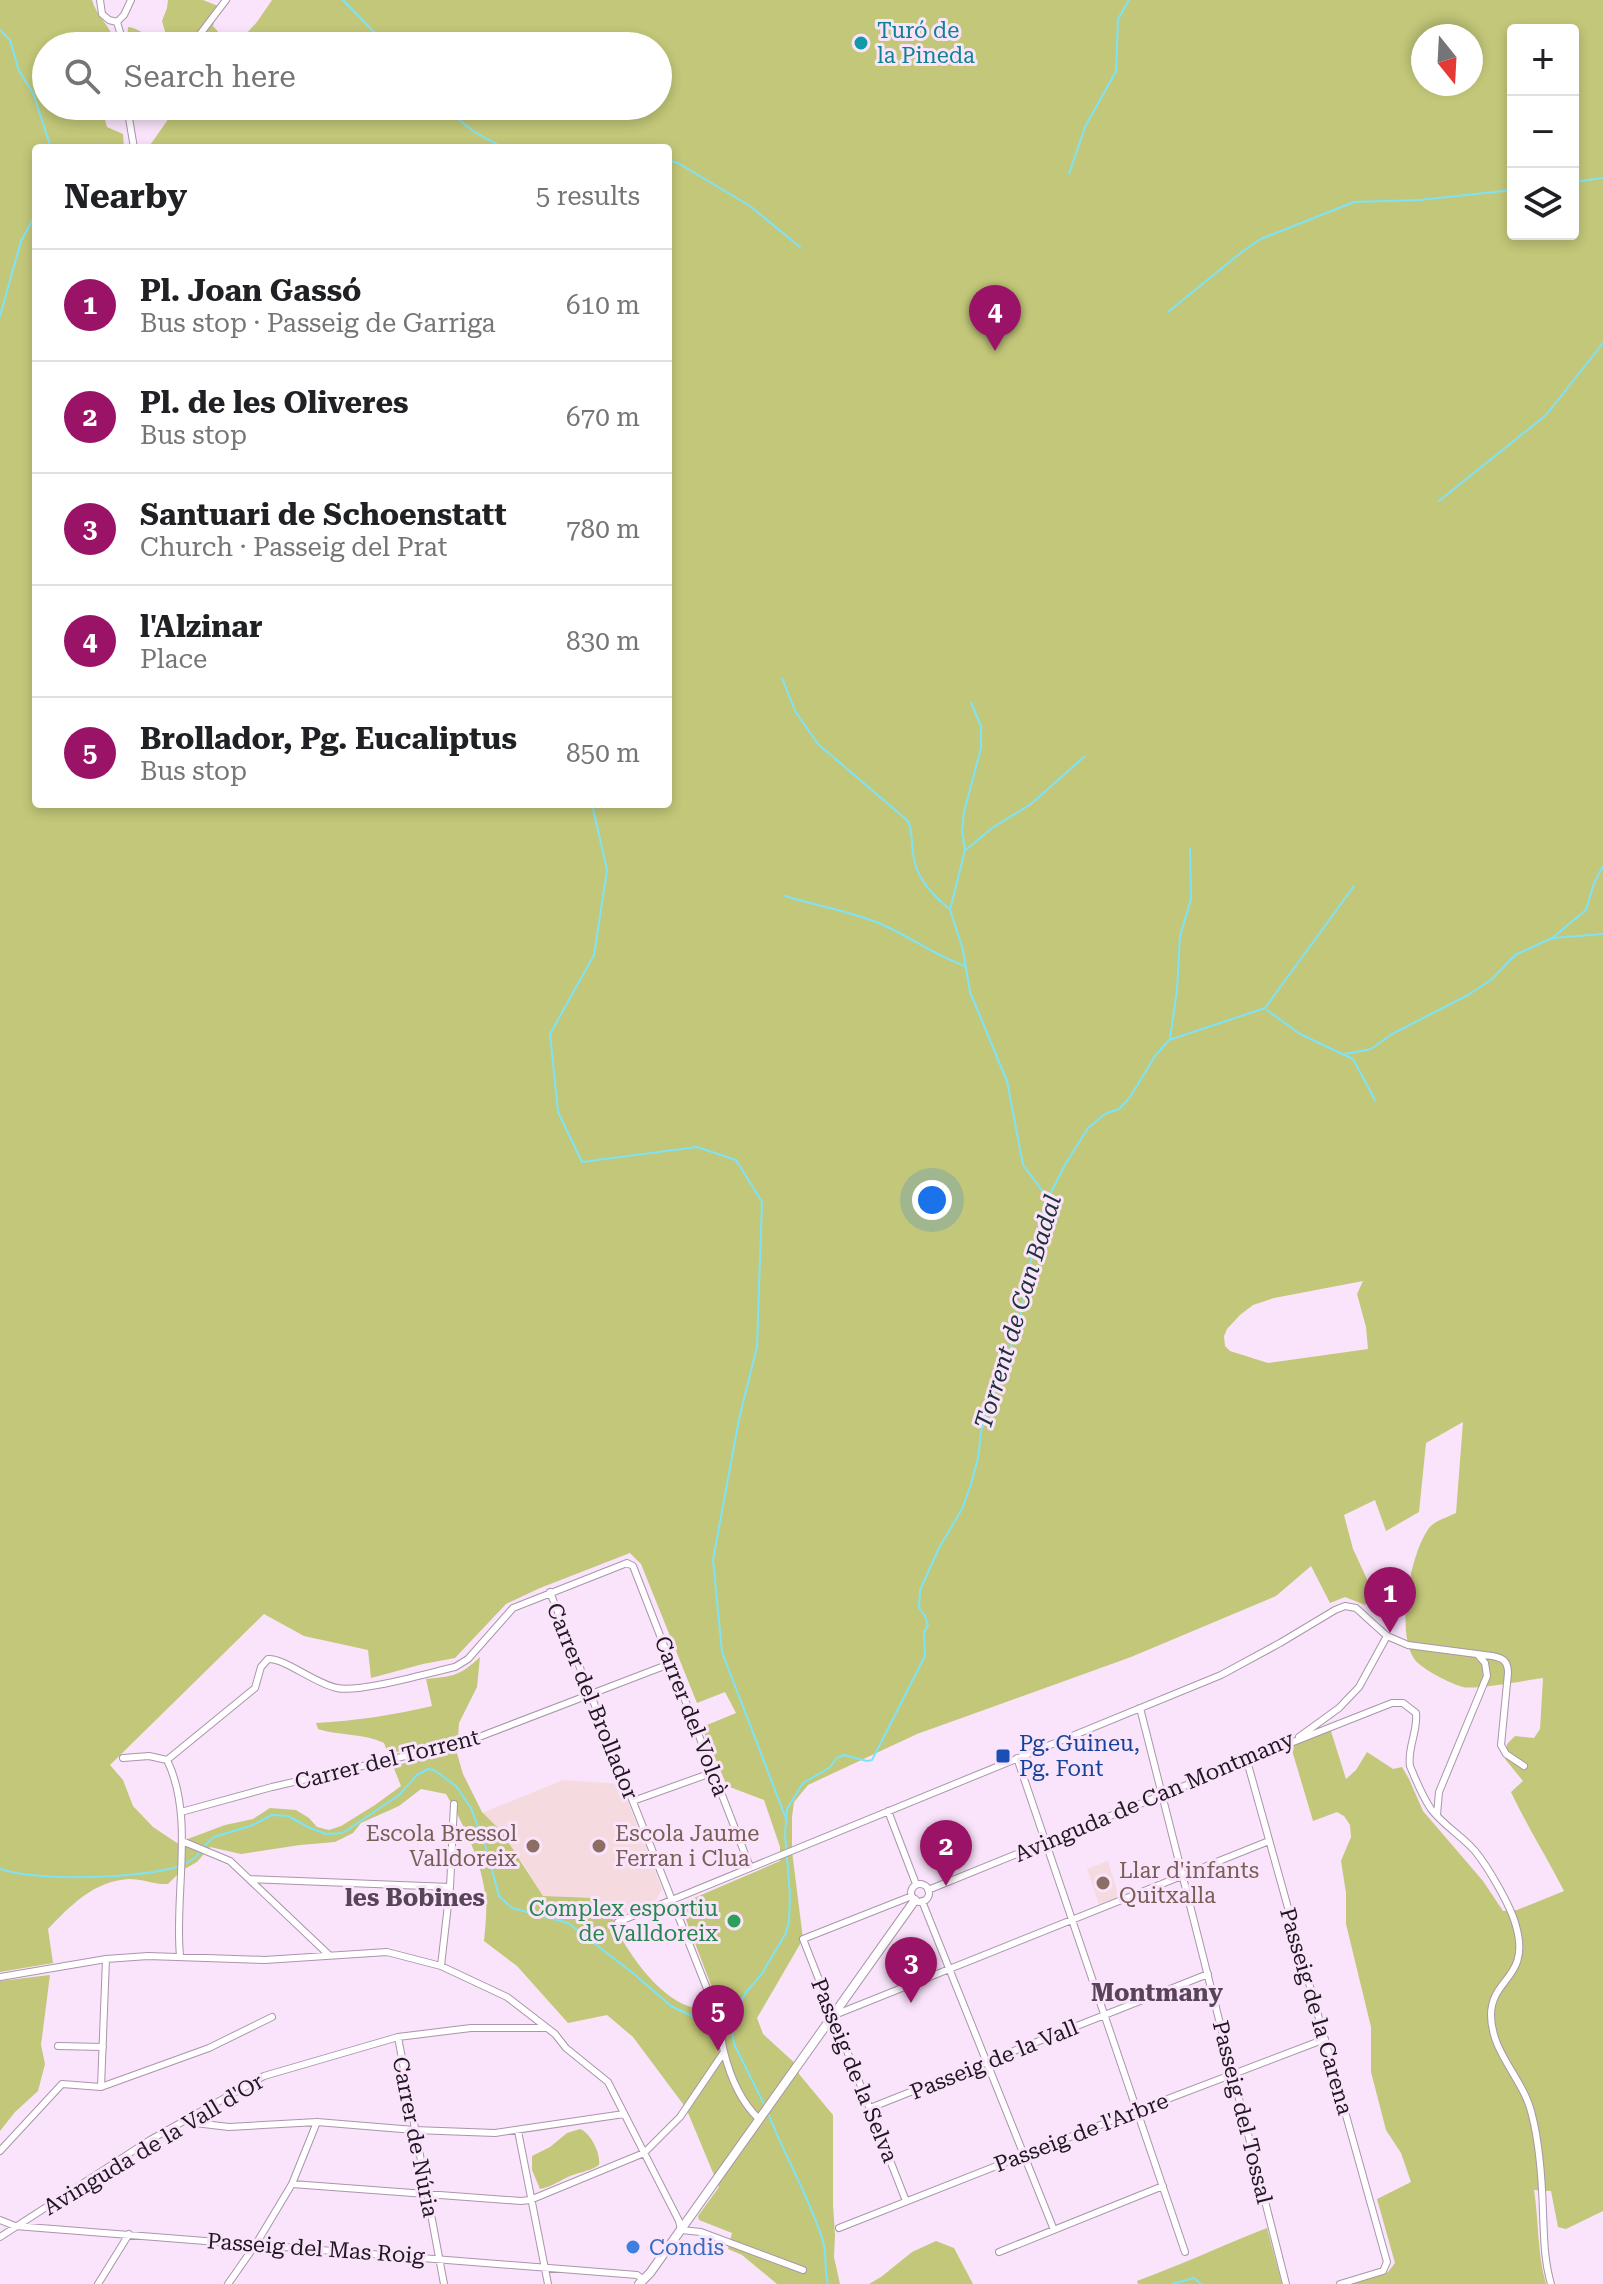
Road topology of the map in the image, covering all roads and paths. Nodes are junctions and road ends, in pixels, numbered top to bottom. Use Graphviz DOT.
graph roads {
  1 [pos="100,0"];
  2 [pos="131,0"];
  3 [pos="226,0"];
  4 [pos="117,22"];
  5 [pos="120,32"];
  6 [pos="202,32"];
  7 [pos="129,120"];
  8 [pos="133,144"];
  9 [pos="550,1592"];
  10 [pos="1387,1636"];
  11 [pos="1476,1654"];
  12 [pos="672,1663"];
  13 [pos="589,1695"];
  14 [pos="1140,1708"];
  15 [pos="1288,1744"];
  16 [pos="123,1758"];
  17 [pos="1017,1758"];
  18 [pos="167,1760"];
  19 [pos="1247,1761"];
  20 [pos="1524,1766"];
  21 [pos="714,1772"];
  22 [pos="1162,1796"];
  23 [pos="633,1801"];
  24 [pos="454,1804"];
  25 [pos="888,1811"];
  26 [pos="181,1812"];
  27 [pos="1437,1815"];
  28 [pos="182,1841"];
  29 [pos="1269,1841"];
  30 [pos="1044,1843"];
  31 [pos="750,1867"];
  32 [pos="1182,1875"];
  33 [pos="249,1879"];
  34 [pos="916,1884"];
  35 [pos="450,1887"];
  36 [pos="928,1890"];
  37 [pos="916,1899"];
  38 [pos="672,1901"];
  39 [pos="1072,1920"];
  40 [pos="618,1922"];
  41 [pos="180,1956"];
  42 [pos="330,1956"];
  43 [pos="106,1959"];
  44 [pos="441,1966"];
  45 [pos="949,1969"];
  46 [pos="1208,1974"];
  47 [pos="0,1977"];
  48 [pos="1104,2015"];
  49 [pos="832,2016"];
  50 [pos="272,2017"];
  51 [pos="547,2028"];
  52 [pos="398,2037"];
  53 [pos="1325,2039"];
  54 [pos="58,2046"];
  55 [pos="103,2047"];
  56 [pos="724,2052"];
  57 [pos="987,2062"];
  58 [pos="1233,2074"];
  59 [pos="101,2087"];
  60 [pos="870,2108"];
  61 [pos="1136,2111"];
  62 [pos="624,2114"];
  63 [pos="190,2118"];
  64 [pos="759,2119"];
  65 [pos="317,2122"];
  66 [pos="414,2130"];
  67 [pos="518,2131"];
  68 [pos="0,2151"];
  69 [pos="644,2153"];
  70 [pos="1024,2154"];
  71 [pos="292,2184"];
  72 [pos="1163,2186"];
  73 [pos="427,2194"];
  74 [pos="530,2200"];
  75 [pos="906,2201"];
  76 [pos="0,2220"];
  77 [pos="15,2226"];
  78 [pos="839,2228"];
  79 [pos="681,2230"];
  80 [pos="1054,2230"];
  81 [pos="129,2234"];
  82 [pos="0,2237"];
  83 [pos="256,2244"];
  84 [pos="999,2252"];
  85 [pos="1185,2252"];
  86 [pos="439,2258"];
  87 [pos="544,2267"];
  88 [pos="803,2270"];
  89 [pos="616,2273"];
  90 [pos="642,2282"];
  91 [pos="230,2283"];
  92 [pos="618,2283"];
  93 [pos="98,2284"];
  94 [pos="444,2284"];
  95 [pos="548,2284"];
  96 [pos="1286,2284"];
  97 [pos="1340,2284"];
  98 [pos="1551,2284"];
  1 -- 4 [label="street"];
  2 -- 4 [label="street"];
  3 -- 6 [label="street"];
  4 -- 5 [label="street"];
  7 -- 8 [label="street"];
  9 -- 12 [label="street, Carrer del Volcà"];
  9 -- 13 [label="street, Carrer del Brollador"];
  9 -- 18 [label="street"];
  10 -- 11 [label="street"];
  10 -- 14 [label="street"];
  10 -- 15 [label="street, Avinguda de Can Montmany"];
  11 -- 20 [label="street"];
  11 -- 27 [label="street"];
  12 -- 13 [label="street, Carrer del Torrent"];
  12 -- 21 [label="street, Carrer del Volcà"];
  13 -- 23 [label="street, Carrer del Brollador"];
  13 -- 26 [label="street, Carrer del Torrent"];
  14 -- 17 [label="street"];
  14 -- 22 [label="street, Passeig del Tossal"];
  15 -- 19 [label="street, Avinguda de Can Montmany"];
  15 -- 27 [label="street"];
  16 -- 18 [label="street"];
  17 -- 25 [label="street"];
  17 -- 30 [label="street"];
  18 -- 26 [label="street"];
  19 -- 22 [label="street, Avinguda de Can Montmany"];
  19 -- 29 [label="street, Passeig de la Carena"];
  21 -- 23 [label="street"];
  21 -- 31 [label="street, Carrer del Volcà"];
  22 -- 30 [label="street, Avinguda de Can Montmany"];
  22 -- 32 [label="street, Passeig del Tossal"];
  23 -- 38 [label="street, Carrer del Brollador"];
  24 -- 35 [label="street"];
  25 -- 31 [label="street"];
  25 -- 34 [label="street"];
  26 -- 28 [label="street"];
  27 -- 98 [label="street"];
  28 -- 33 [label="street"];
  28 -- 41 [label="street"];
  29 -- 32 [label="street"];
  29 -- 53 [label="street, Passeig de la Carena"];
  30 -- 36 [label="street, Avinguda de Can Montmany"];
  30 -- 39 [label="street"];
  31 -- 38 [label="street"];
  32 -- 39 [label="street"];
  32 -- 46 [label="street, Passeig del Tossal"];
  33 -- 35 [label="street"];
  33 -- 42 [label="street"];
  34 -- 36 [label="street"];
  34 -- 37 [label="street"];
  35 -- 44 [label="street"];
  36 -- 37 [label="street"];
  37 -- 45 [label="street"];
  37 -- 49 [label="street"];
  37 -- 49 [label="street, Passeig de la Selva"];
  38 -- 40 [label="street"];
  38 -- 56 [label="street, Carrer del Brollador"];
  39 -- 45 [label="street"];
  39 -- 48 [label="street"];
  41 -- 42 [label="street"];
  41 -- 43 [label="street"];
  42 -- 44 [label="street"];
  43 -- 47 [label="street"];
  43 -- 55 [label="street"];
  44 -- 51 [label="street"];
  45 -- 49 [label="street"];
  45 -- 57 [label="street"];
  46 -- 48 [label="street, Passeig de la Vall"];
  46 -- 58 [label="street, Passeig del Tossal"];
  48 -- 57 [label="street, Passeig de la Vall"];
  48 -- 61 [label="street"];
  49 -- 60 [label="street, Passeig de la Selva"];
  49 -- 64 [label="street"];
  50 -- 59 [label="street"];
  51 -- 52 [label="street, Avinguda de la Vall d'Or"];
  51 -- 62 [label="street"];
  52 -- 63 [label="street, Avinguda de la Vall d'Or"];
  52 -- 66 [label="street, Carrer de Núria"];
  53 -- 58 [label="street, Passeig de l'Arbre"];
  53 -- 97 [label="street, Passeig de la Carena"];
  54 -- 55 [label="street"];
  55 -- 59 [label="street"];
  56 -- 64 [label="street, Carrer del Brollador"];
  56 -- 69 [label="street"];
  57 -- 60 [label="street, Passeig de la Vall"];
  57 -- 70 [label="street"];
  58 -- 61 [label="street, Passeig de l'Arbre"];
  58 -- 96 [label="street, Passeig del Tossal"];
  59 -- 68 [label="street"];
  60 -- 75 [label="street, Passeig de la Selva"];
  61 -- 70 [label="street, Passeig de l'Arbre"];
  61 -- 72 [label="street"];
  62 -- 67 [label="street"];
  62 -- 69 [label="street"];
  63 -- 65 [label="street"];
  63 -- 77 [label="street, Avinguda de la Vall d'Or"];
  64 -- 79 [label="street"];
  65 -- 66 [label="street"];
  65 -- 71 [label="street"];
  66 -- 67 [label="street"];
  66 -- 73 [label="street, Carrer de Núria"];
  67 -- 74 [label="street"];
  69 -- 74 [label="street"];
  69 -- 79 [label="street"];
  70 -- 75 [label="street, Passeig de l'Arbre"];
  70 -- 80 [label="street"];
  71 -- 73 [label="street"];
  71 -- 83 [label="street"];
  72 -- 80 [label="street"];
  72 -- 85 [label="street"];
  73 -- 74 [label="street"];
  73 -- 86 [label="street, Carrer de Núria"];
  74 -- 87 [label="street"];
  75 -- 78 [label="street, Passeig de l'Arbre"];
  76 -- 77 [label="street, Passeig del Mas Roig"];
  77 -- 81 [label="street, Passeig del Mas Roig"];
  77 -- 82 [label="street, Avinguda de la Vall d'Or"];
  79 -- 88 [label="street"];
  79 -- 90 [label="street"];
  80 -- 84 [label="street"];
  81 -- 83 [label="street, Passeig del Mas Roig"];
  81 -- 93 [label="street"];
  83 -- 86 [label="street, Passeig del Mas Roig"];
  83 -- 91 [label="street"];
  86 -- 87 [label="street, Passeig del Mas Roig"];
  86 -- 94 [label="street, Carrer de Núria"];
  87 -- 89 [label="street, Passeig del Mas Roig"];
  87 -- 95 [label="street"];
  89 -- 90 [label="street, Passeig del Mas Roig"];
  89 -- 92 [label="street"];
}
